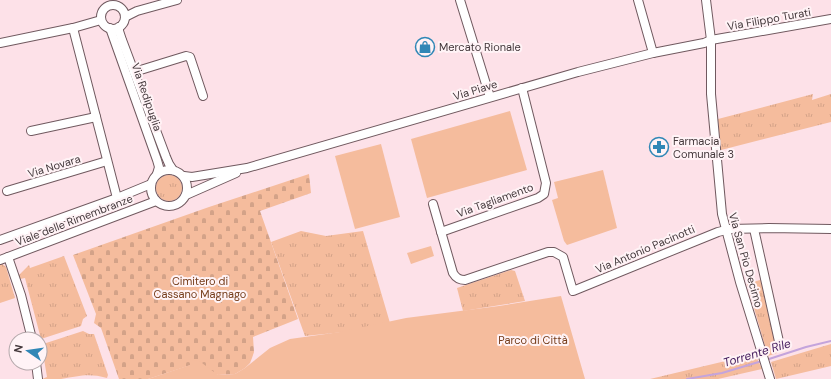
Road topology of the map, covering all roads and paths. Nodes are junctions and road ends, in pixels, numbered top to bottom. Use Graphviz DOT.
graph roads {
  1 [pos="101,0"];
  2 [pos="177,0"];
  3 [pos="460,0"];
  4 [pos="638,0"];
  5 [pos="706,0"];
  6 [pos="108,6"];
  7 [pos="124,14"];
  8 [pos="831,19"];
  9 [pos="101,20"];
  10 [pos="119,27"];
  11 [pos="73,28"];
  12 [pos="110,28"];
  13 [pos="711,40"];
  14 [pos="0,43"];
  15 [pos="653,53"];
  16 [pos="134,72"];
  17 [pos="522,88"];
  18 [pos="203,96"];
  19 [pos="490,97"];
  20 [pos="96,117"];
  21 [pos="31,131"];
  22 [pos="108,161"];
  23 [pos="247,168"];
  24 [pos="173,170"];
  25 [pos="157,174"];
  26 [pos="184,176"];
  27 [pos="151,184"];
  28 [pos="7,191"];
  29 [pos="186,195"];
  30 [pos="117,198"];
  31 [pos="156,201"];
  32 [pos="433,204"];
  33 [pos="754,229"];
  34 [pos="831,229"];
  35 [pos="725,230"];
  36 [pos="441,232"];
  37 [pos="0,240"];
  38 [pos="4,259"];
  39 [pos="30,331"];
  40 [pos="780,346"];
  41 [pos="770,379"];
  1 -- 6 [label="street"];
  2 -- 7 [label="street"];
  3 -- 19 [label="street"];
  4 -- 15 [label="street"];
  5 -- 13 [label="street, Via San Pio Decimo"];
  6 -- 7 [label="street"];
  6 -- 9 [label="street"];
  7 -- 10 [label="street"];
  8 -- 13 [label="street, Via Filippo Turati"];
  9 -- 11 [label="street"];
  9 -- 12 [label="street"];
  10 -- 12 [label="street"];
  10 -- 16 [label="street, Via Redipuglia"];
  11 -- 14 [label="street"];
  11 -- 20 [label="street"];
  12 -- 25 [label="street, Via Redipuglia"];
  13 -- 15 [label="street, Via Piave"];
  13 -- 35 [label="street, Via San Pio Decimo"];
  15 -- 17 [label="street, Via Piave"];
  16 -- 18 [label="street, Via Redipuglia"];
  16 -- 24 [label="street, Via Redipuglia"];
  17 -- 19 [label="street, Via Piave"];
  17 -- 36 [label="street, Via Tagliamento"];
  19 -- 23 [label="street, Via Piave"];
  20 -- 21 [label="street"];
  20 -- 22 [label="street"];
  22 -- 28 [label="street, Via Novara"];
  22 -- 30 [label="street"];
  23 -- 26 [label="street, Via Piave"];
  23 -- 29 [label="street, Via Piave"];
  24 -- 25 [label="street"];
  24 -- 26 [label="street"];
  25 -- 27 [label="street"];
  26 -- 29 [label="street"];
  27 -- 30 [label="street, Viale delle Rimembranze"];
  27 -- 31 [label="street"];
  29 -- 31 [label="street"];
  30 -- 37 [label="street, Viale delle Rimembranze"];
  31 -- 38 [label="street, Viale delle Rimembranze"];
  32 -- 36 [label="street"];
  33 -- 34 [label="street, Via Antonio Pacinotti"];
  33 -- 35 [label="street, Via Antonio Pacinotti"];
  33 -- 40 [label="street"];
  35 -- 36 [label="street, Via Antonio Pacinotti"];
  35 -- 41 [label="street, Via San Pio Decimo"];
  38 -- 39 [label="street"];
}
